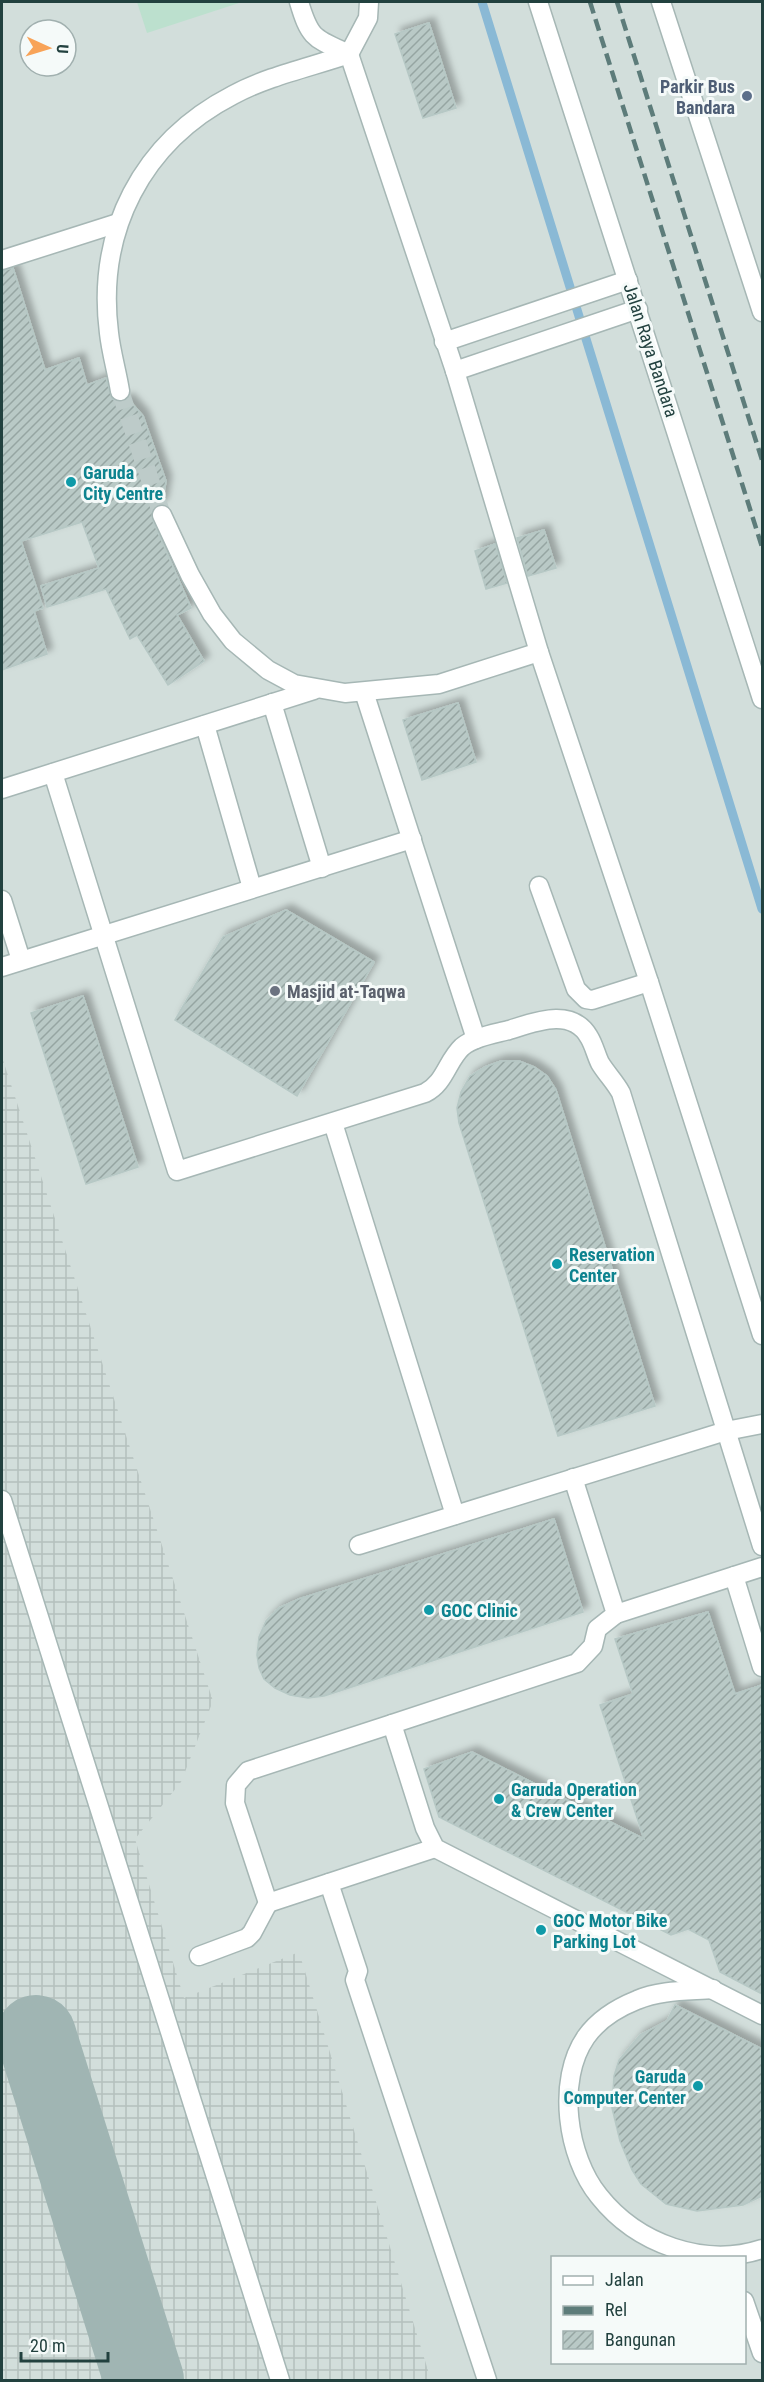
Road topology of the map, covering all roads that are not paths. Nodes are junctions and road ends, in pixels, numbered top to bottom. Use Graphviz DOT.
graph roads {
  1 [pos="299,2"];
  2 [pos="369,2"];
  3 [pos="538,2"];
  4 [pos="661,2"];
  5 [pos="349,54"];
  6 [pos="118,223"];
  7 [pos="2,260"];
  8 [pos="628,280"];
  9 [pos="638,309"];
  10 [pos="762,312"];
  11 [pos="444,342"];
  12 [pos="455,371"];
  13 [pos="120,391"];
  14 [pos="162,516"];
  15 [pos="539,652"];
  16 [pos="319,689"];
  17 [pos="364,692"];
  18 [pos="762,699"];
  19 [pos="272,703"];
  20 [pos="205,725"];
  21 [pos="53,773"];
  22 [pos="2,789"];
  23 [pos="412,839"];
  24 [pos="322,868"];
  25 [pos="539,886"];
  26 [pos="252,888"];
  27 [pos="2,900"];
  28 [pos="103,935"];
  29 [pos="21,960"];
  30 [pos="2,967"];
  31 [pos="649,982"];
  32 [pos="476,1039"];
  33 [pos="333,1123"];
  34 [pos="762,1335"];
  35 [pos="762,1424"];
  36 [pos="726,1431"];
  37 [pos="573,1478"];
  38 [pos="2,1500"];
  39 [pos="455,1515"];
  40 [pos="359,1545"];
  41 [pos="762,1546"];
  42 [pos="762,1567"];
  43 [pos="734,1576"];
  44 [pos="616,1614"];
  45 [pos="762,1667"];
  46 [pos="392,1724"];
  47 [pos="435,1848"];
  48 [pos="329,1883"];
  49 [pos="268,1903"];
  50 [pos="199,1956"];
  51 [pos="713,1989"];
  52 [pos="762,2014"];
  53 [pos="762,2249"];
  54 [pos="721,2256"];
  55 [pos="733,2256"];
  56 [pos="746,2307"];
  57 [pos="762,2353"];
  58 [pos="280,2380"];
  59 [pos="487,2380"];
  1 -- 5 [label="street"];
  2 -- 5 [label="street"];
  3 -- 8 [label="street, Jalan Raya Bandara"];
  4 -- 10 [label="street"];
  5 -- 6 [label="street"];
  5 -- 11 [label="street"];
  6 -- 7 [label="street"];
  6 -- 13 [label="street"];
  8 -- 9 [label="street, Jalan Raya Bandara"];
  8 -- 11 [label="street"];
  9 -- 12 [label="street"];
  9 -- 18 [label="street, Jalan Raya Bandara"];
  11 -- 12 [label="street"];
  12 -- 15 [label="street"];
  14 -- 16 [label="street"];
  15 -- 17 [label="street"];
  15 -- 31 [label="street"];
  16 -- 17 [label="street"];
  16 -- 19 [label="street"];
  17 -- 23 [label="street"];
  19 -- 20 [label="street"];
  19 -- 24 [label="street"];
  20 -- 21 [label="street"];
  20 -- 26 [label="street"];
  21 -- 22 [label="street"];
  21 -- 28 [label="street"];
  23 -- 24 [label="street"];
  23 -- 32 [label="street"];
  24 -- 26 [label="street"];
  25 -- 31 [label="street"];
  26 -- 28 [label="street"];
  27 -- 29 [label="street"];
  28 -- 29 [label="street"];
  28 -- 33 [label="street"];
  29 -- 30 [label="street"];
  31 -- 34 [label="street"];
  32 -- 33 [label="street"];
  32 -- 36 [label="street"];
  33 -- 39 [label="street"];
  35 -- 36 [label="street"];
  36 -- 37 [label="street"];
  36 -- 41 [label="street"];
  37 -- 39 [label="street"];
  37 -- 44 [label="street"];
  38 -- 58 [label="street"];
  39 -- 40 [label="street"];
  42 -- 43 [label="street"];
  43 -- 44 [label="street"];
  43 -- 45 [label="street"];
  44 -- 46 [label="street"];
  46 -- 47 [label="street"];
  46 -- 49 [label="street"];
  47 -- 48 [label="street"];
  47 -- 51 [label="street"];
  48 -- 49 [label="street"];
  48 -- 59 [label="street"];
  49 -- 50 [label="street"];
  51 -- 52 [label="street"];
  51 -- 54 [label="street"];
  53 -- 55 [label="street"];
  56 -- 57 [label="street"];
}
